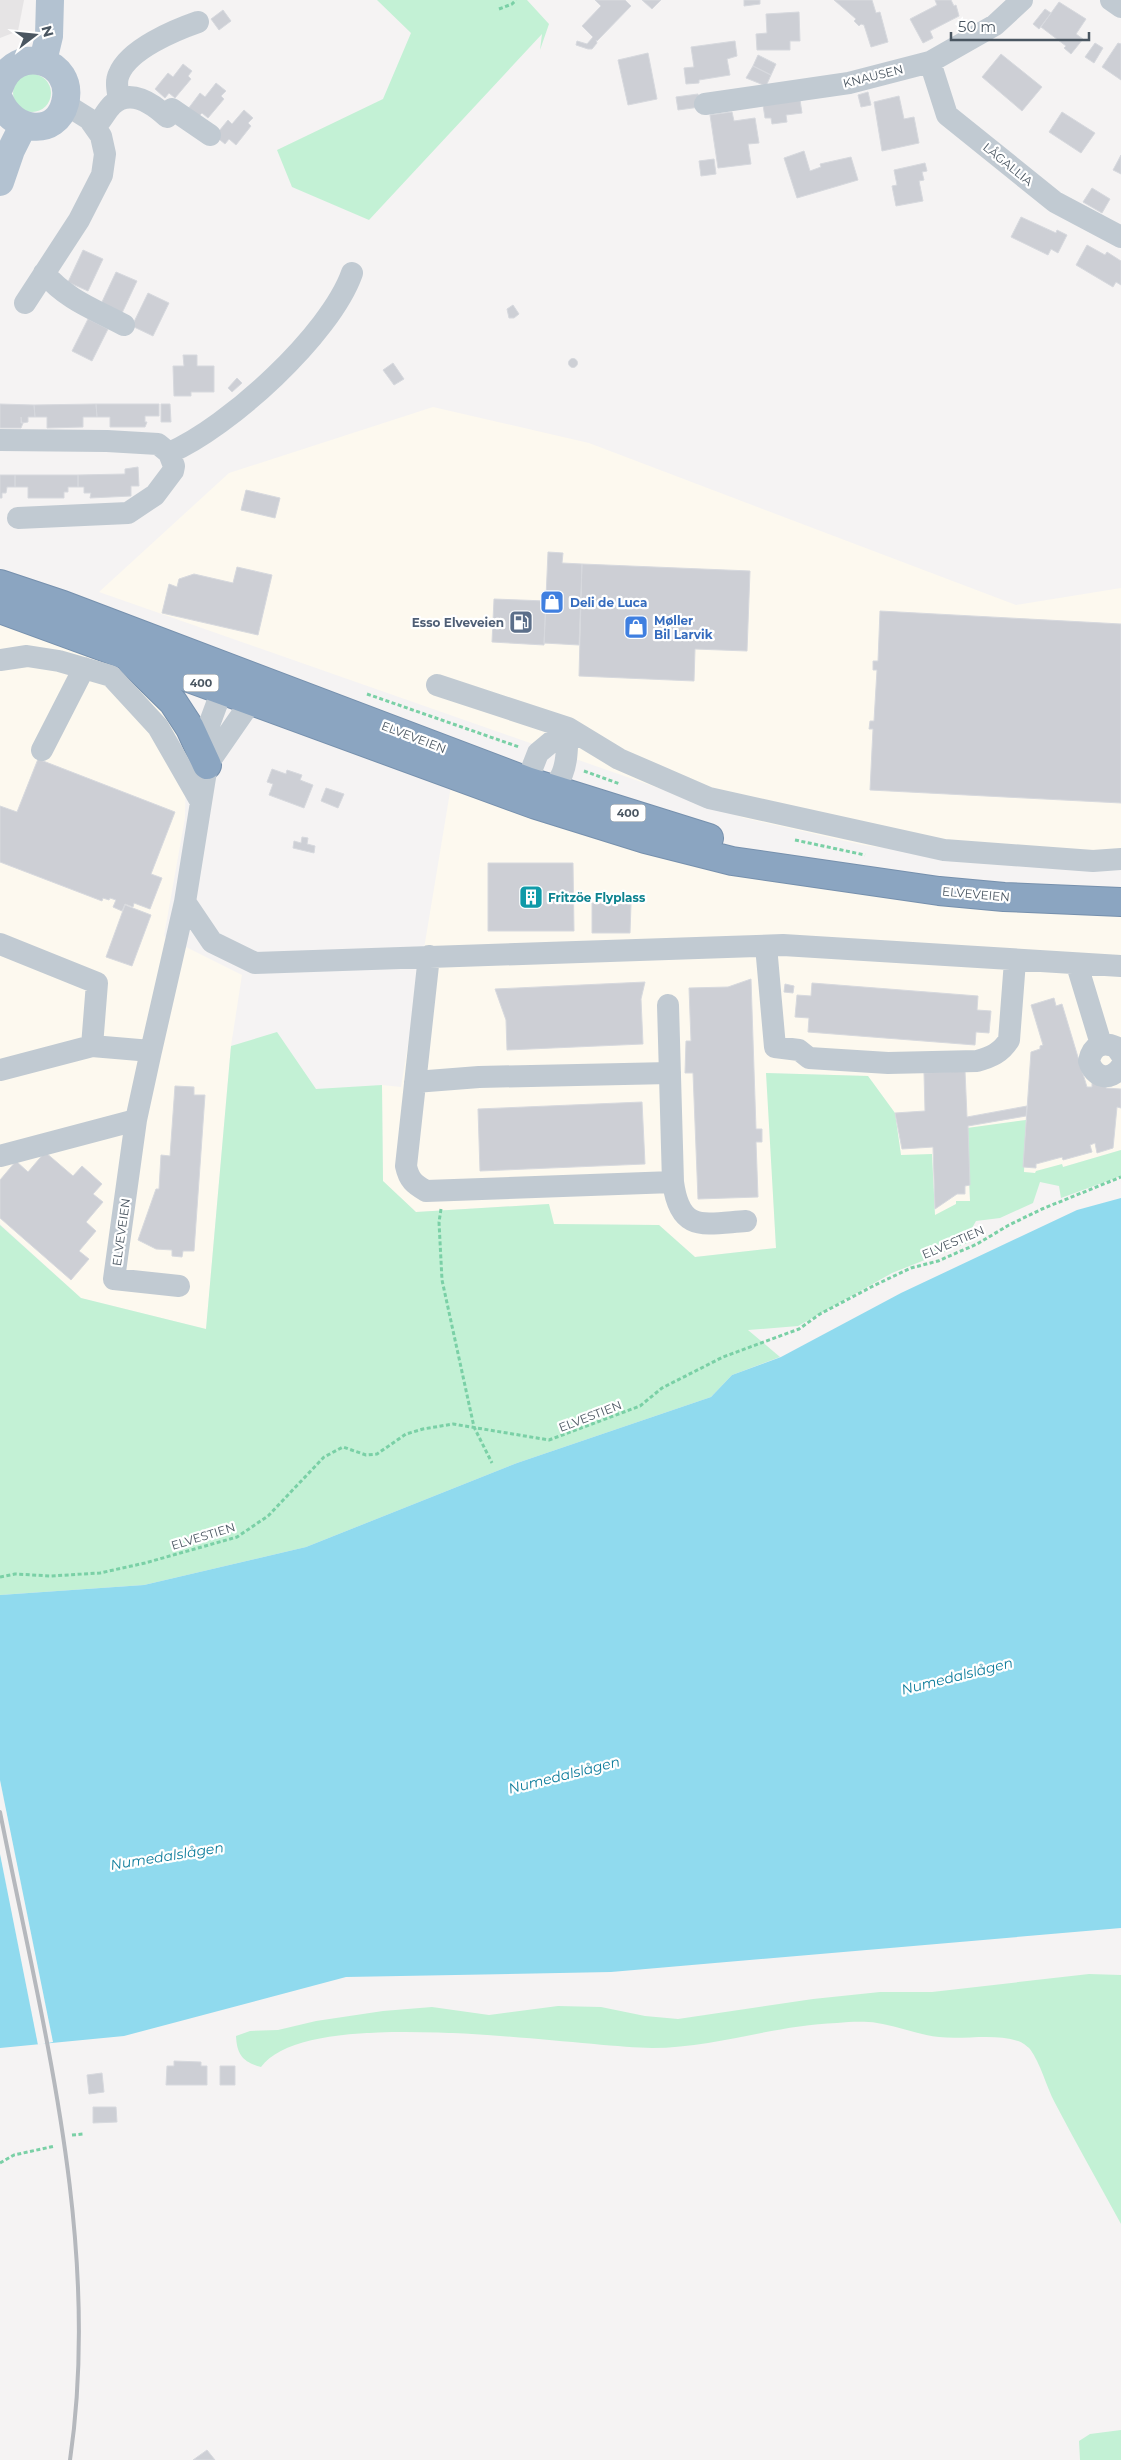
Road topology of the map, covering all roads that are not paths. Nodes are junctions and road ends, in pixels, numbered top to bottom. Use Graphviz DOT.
graph roads {
  1 [pos="50,0"];
  2 [pos="1022,0"];
  3 [pos="1111,0"];
  4 [pos="1121,7"];
  5 [pos="198,22"];
  6 [pos="43,61"];
  7 [pos="930,62"];
  8 [pos="1,86"];
  9 [pos="119,100"];
  10 [pos="65,104"];
  11 [pos="705,104"];
  12 [pos="23,126"];
  13 [pos="96,126"];
  14 [pos="210,135"];
  15 [pos="0,182"];
  16 [pos="1121,237"];
  17 [pos="44,273"];
  18 [pos="352,273"];
  19 [pos="25,303"];
  20 [pos="124,325"];
  21 [pos="0,440"];
  22 [pos="169,453"];
  23 [pos="18,518"];
  24 [pos="0,584"];
  25 [pos="0,609"];
  26 [pos="124,654"];
  27 [pos="0,660"];
  28 [pos="84,668"];
  29 [pos="244,672"];
  30 [pos="437,685"];
  31 [pos="222,690"];
  32 [pos="252,700"];
  33 [pos="568,728"];
  34 [pos="42,750"];
  35 [pos="207,765"];
  36 [pos="539,792"];
  37 [pos="201,802"];
  38 [pos="1121,860"];
  39 [pos="185,902"];
  40 [pos="1121,902"];
  41 [pos="0,944"];
  42 [pos="766,946"];
  43 [pos="429,956"];
  44 [pos="1015,961"];
  45 [pos="1077,965"];
  46 [pos="1121,966"];
  47 [pos="668,1005"];
  48 [pos="92,1046"];
  49 [pos="1111,1049"];
  50 [pos="151,1051"];
  51 [pos="1121,1067"];
  52 [pos="0,1070"];
  53 [pos="670,1073"];
  54 [pos="415,1082"];
  55 [pos="136,1120"];
  56 [pos="0,1156"];
  57 [pos="673,1182"];
  58 [pos="746,1222"];
  59 [pos="179,1286"];
  1 -- 6 [label="main road"];
  2 -- 7 [label="street, KNAUSEN"];
  3 -- 4 [label="street"];
  5 -- 9 [label="street"];
  6 -- 8 [label="main road"];
  6 -- 10 [label="main road"];
  7 -- 11 [label="street, KNAUSEN"];
  7 -- 16 [label="street, LÅGALLIA"];
  8 -- 12 [label="main road"];
  9 -- 13 [label="street"];
  9 -- 14 [label="street"];
  10 -- 12 [label="main road"];
  10 -- 13 [label="street"];
  12 -- 15 [label="main road"];
  13 -- 17 [label="street"];
  17 -- 19 [label="street"];
  17 -- 20 [label="street"];
  18 -- 22 [label="street"];
  21 -- 22 [label="street"];
  22 -- 23 [label="street"];
  24 -- 29 [label="highway, ELVEVEIEN / 400"];
  25 -- 26 [label="highway, ELVEVEIEN / 400"];
  26 -- 31 [label="highway, ELVEVEIEN / 400"];
  26 -- 35 [label="highway, 400"];
  27 -- 28 [label="street"];
  28 -- 34 [label="street"];
  28 -- 37 [label="street"];
  29 -- 31 [label="street"];
  29 -- 32 [label="street"];
  29 -- 36 [label="highway, ELVEVEIEN / 400"];
  30 -- 33 [label="street"];
  31 -- 32 [label="highway, ELVEVEIEN / 400"];
  31 -- 35 [label="street, ELVEVEIEN"];
  32 -- 35 [label="street"];
  32 -- 36 [label="highway, ELVEVEIEN / 400"];
  33 -- 36 [label="street"];
  33 -- 36 [label="street"];
  33 -- 38 [label="street"];
  35 -- 37 [label="street, ELVEVEIEN"];
  36 -- 40 [label="highway, ELVEVEIEN / 400"];
  37 -- 39 [label="street, ELVEVEIEN"];
  39 -- 43 [label="street"];
  39 -- 50 [label="street, ELVEVEIEN"];
  41 -- 48 [label="street"];
  42 -- 43 [label="street"];
  42 -- 44 [label="street"];
  42 -- 44 [label="street"];
  43 -- 54 [label="street"];
  44 -- 45 [label="street"];
  45 -- 46 [label="street"];
  45 -- 49 [label="street"];
  47 -- 53 [label="street"];
  48 -- 50 [label="street"];
  48 -- 52 [label="street"];
  49 -- 51 [label="street"];
  50 -- 55 [label="street, ELVEVEIEN"];
  53 -- 54 [label="street"];
  53 -- 57 [label="street"];
  54 -- 57 [label="street"];
  55 -- 56 [label="street"];
  55 -- 59 [label="street, ELVEVEIEN"];
  57 -- 58 [label="street"];
}
